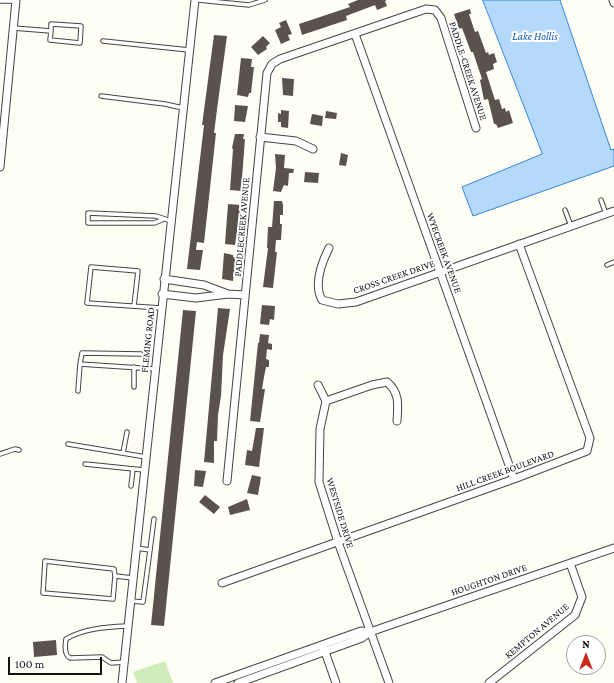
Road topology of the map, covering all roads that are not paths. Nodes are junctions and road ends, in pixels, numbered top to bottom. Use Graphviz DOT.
graph roads {
  1 [pos="16,0"];
  2 [pos="195,0"];
  3 [pos="198,0"];
  4 [pos="266,0"];
  5 [pos="613,0"];
  6 [pos="0,1"];
  7 [pos="614,4"];
  8 [pos="14,28"];
  9 [pos="51,31"];
  10 [pos="355,34"];
  11 [pos="103,41"];
  12 [pos="189,50"];
  13 [pos="101,96"];
  14 [pos="183,108"];
  15 [pos="476,128"];
  16 [pos="260,137"];
  17 [pos="313,149"];
  18 [pos="0,167"];
  19 [pos="601,200"];
  20 [pos="565,210"];
  21 [pos="614,211"];
  22 [pos="606,214"];
  23 [pos="162,220"];
  24 [pos="171,221"];
  25 [pos="571,226"];
  26 [pos="520,244"];
  27 [pos="329,248"];
  28 [pos="614,262"];
  29 [pos="607,265"];
  30 [pos="440,272"];
  31 [pos="164,279"];
  32 [pos="162,294"];
  33 [pos="228,294"];
  34 [pos="245,295"];
  35 [pos="134,306"];
  36 [pos="161,308"];
  37 [pos="141,354"];
  38 [pos="80,364"];
  39 [pos="134,368"];
  40 [pos="155,369"];
  41 [pos="318,385"];
  42 [pos="134,387"];
  43 [pos="78,391"];
  44 [pos="326,400"];
  45 [pos="397,421"];
  46 [pos="127,432"];
  47 [pos="68,444"];
  48 [pos="19,450"];
  49 [pos="123,453"];
  50 [pos="0,454"];
  51 [pos="146,457"];
  52 [pos="85,464"];
  53 [pos="133,469"];
  54 [pos="144,470"];
  55 [pos="514,479"];
  56 [pos="227,481"];
  57 [pos="131,486"];
  58 [pos="154,519"];
  59 [pos="338,542"];
  60 [pos="136,548"];
  61 [pos="614,548"];
  62 [pos="150,550"];
  63 [pos="570,563"];
  64 [pos="114,576"];
  65 [pos="133,578"];
  66 [pos="222,583"];
  67 [pos="131,601"];
  68 [pos="128,626"];
  69 [pos="370,632"];
  70 [pos="324,648"];
  71 [pos="125,662"];
  72 [pos="272,662"];
  73 [pos="275,670"];
  74 [pos="122,683"];
  75 [pos="215,683"];
  76 [pos="238,683"];
  77 [pos="336,683"];
  78 [pos="389,683"];
  79 [pos="489,683"];
  1 -- 6 [label="lane"];
  1 -- 8 [label="street"];
  2 -- 12 [label="street, FLEMING ROAD"];
  3 -- 4 [label="lane"];
  5 -- 7 [label="street"];
  8 -- 9 [label="lane"];
  8 -- 18 [label="street"];
  9 -- 9 [label="lane"];
  10 -- 15 [label="street, PADDLE-CREEK AVENUE"];
  10 -- 16 [label="street, PADDLECREEK AVENUE"];
  10 -- 30 [label="street, WYECREEK AVENUE"];
  11 -- 12 [label="lane"];
  12 -- 14 [label="street, FLEMING ROAD"];
  13 -- 14 [label="lane"];
  14 -- 24 [label="street, FLEMING ROAD"];
  16 -- 17 [label="street"];
  16 -- 34 [label="street, PADDLECREEK AVENUE"];
  19 -- 22 [label="lane"];
  20 -- 25 [label="lane"];
  21 -- 22 [label="street, CROSS CREEK DRIVE"];
  22 -- 25 [label="street, CROSS CREEK DRIVE"];
  23 -- 23 [label="lane"];
  23 -- 24 [label="lane"];
  24 -- 31 [label="street, FLEMING ROAD"];
  25 -- 26 [label="street, CROSS CREEK DRIVE"];
  26 -- 30 [label="street, CROSS CREEK DRIVE"];
  26 -- 55 [label="street, HILL CREEK BOULEVARD"];
  27 -- 30 [label="street, CROSS CREEK DRIVE"];
  28 -- 29 [label="lane"];
  30 -- 55 [label="street, WYECREEK AVENUE"];
  31 -- 32 [label="street, FLEMING ROAD"];
  31 -- 33 [label="street"];
  32 -- 33 [label="street"];
  32 -- 36 [label="street, FLEMING ROAD"];
  33 -- 34 [label="street"];
  34 -- 56 [label="street, PADDLECREEK AVENUE"];
  35 -- 35 [label="lane"];
  35 -- 36 [label="lane"];
  36 -- 40 [label="street, FLEMING ROAD"];
  37 -- 38 [label="lane"];
  38 -- 39 [label="lane"];
  38 -- 43 [label="lane"];
  39 -- 40 [label="lane"];
  39 -- 42 [label="lane"];
  40 -- 51 [label="street, FLEMING ROAD"];
  41 -- 44 [label="street"];
  44 -- 45 [label="street"];
  44 -- 59 [label="street, WESTSIDE DRIVE"];
  46 -- 49 [label="lane"];
  47 -- 49 [label="lane"];
  48 -- 50 [label="lane"];
  49 -- 51 [label="lane"];
  51 -- 54 [label="street, FLEMING ROAD"];
  52 -- 53 [label="lane"];
  53 -- 54 [label="lane"];
  53 -- 57 [label="lane"];
  54 -- 60 [label="street, FLEMING ROAD"];
  55 -- 59 [label="street, HILL CREEK BOULEVARD"];
  58 -- 62 [label="lane"];
  59 -- 66 [label="street, HILL CREEK BOULEVARD"];
  59 -- 69 [label="street, WESTSIDE DRIVE"];
  60 -- 62 [label="lane"];
  60 -- 65 [label="street, FLEMING ROAD"];
  61 -- 63 [label="street, HOUGHTON DRIVE"];
  62 -- 67 [label="lane"];
  63 -- 69 [label="street, HOUGHTON DRIVE"];
  63 -- 79 [label="street, KEMPTON AVENUE"];
  64 -- 64 [label="lane"];
  64 -- 65 [label="lane"];
  65 -- 67 [label="street, FLEMING ROAD"];
  67 -- 68 [label="street, FLEMING ROAD"];
  68 -- 71 [label="street, FLEMING ROAD"];
  68 -- 71 [label="lane"];
  69 -- 70 [label="street, HOUGHTON DRIVE"];
  69 -- 78 [label="street, WESTSIDE DRIVE"];
  70 -- 72 [label="street, HOUGHTON DRIVE"];
  70 -- 73 [label="street, HOUGHTON DRIVE"];
  70 -- 77 [label="street"];
  71 -- 74 [label="street, FLEMING ROAD"];
  72 -- 73 [label="lane"];
  72 -- 75 [label="street, HOUGHTON DRIVE"];
  73 -- 76 [label="street, HOUGHTON DRIVE"];
}
